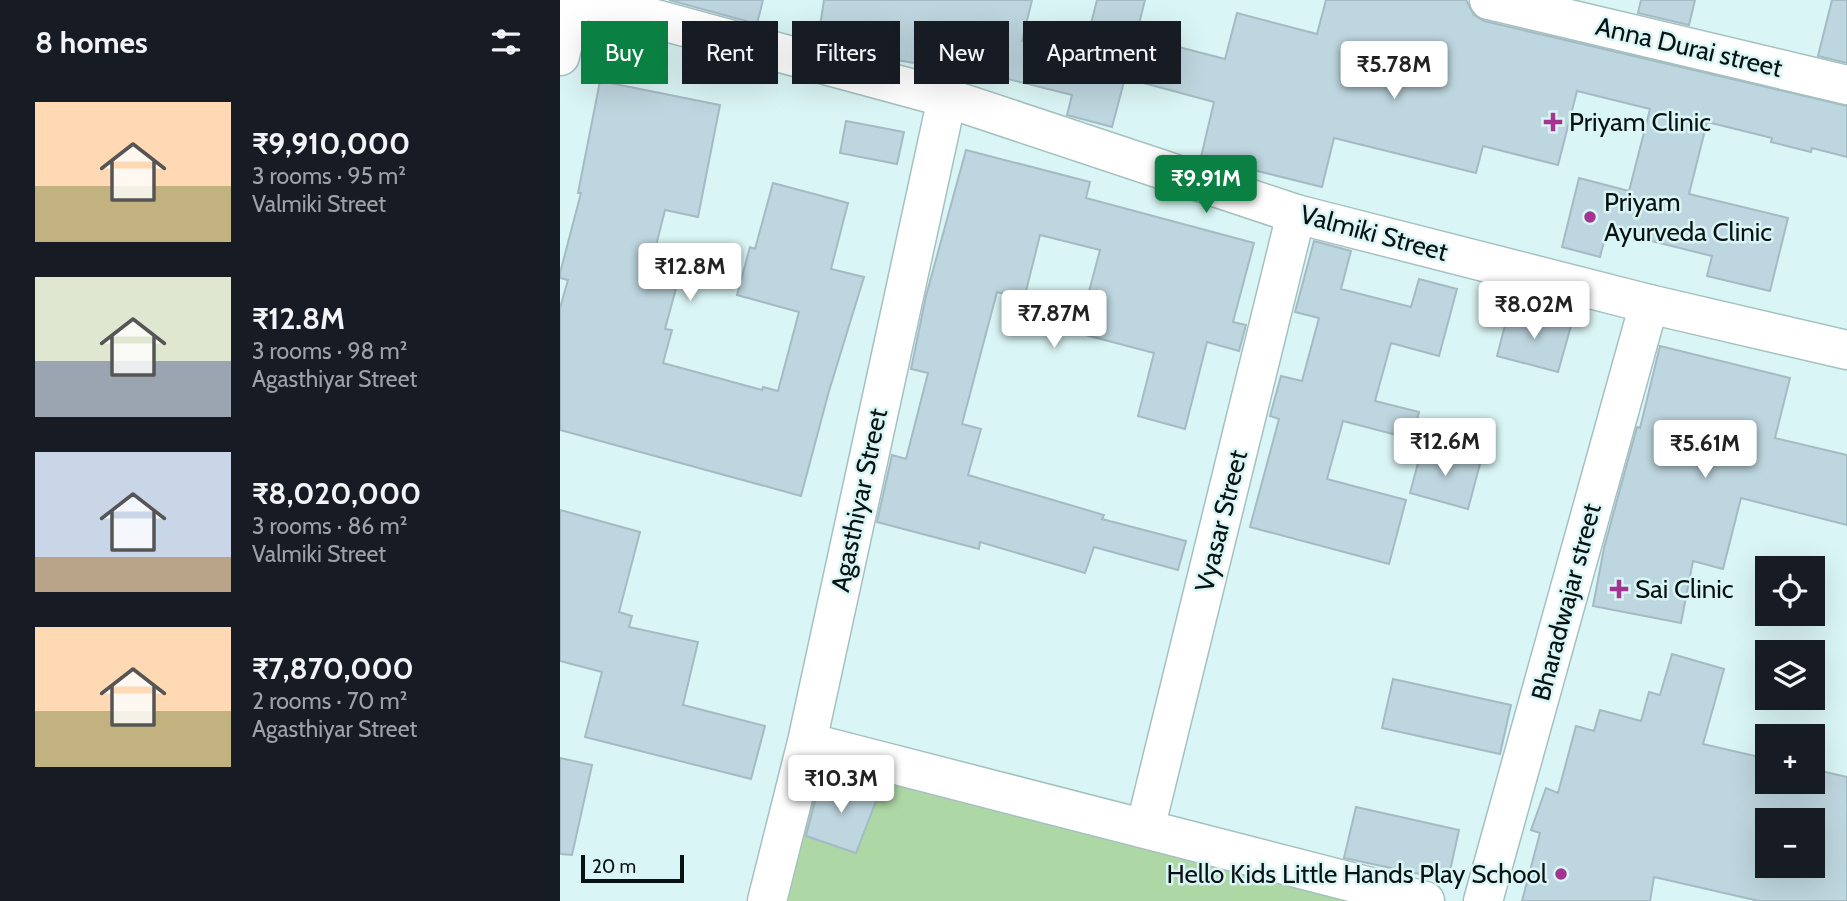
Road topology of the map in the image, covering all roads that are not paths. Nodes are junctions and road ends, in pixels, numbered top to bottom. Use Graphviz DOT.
graph roads {
  1 [pos="573,0"];
  2 [pos="585,0"];
  3 [pos="1489,0"];
  4 [pos="560,57"];
  5 [pos="1847,85"];
  6 [pos="947,98"];
  7 [pos="1296,214"];
  8 [pos="1649,304"];
  9 [pos="1847,350"];
  10 [pos="807,742"];
  11 [pos="1145,829"];
  12 [pos="767,901"];
  13 [pos="1424,901"];
  14 [pos="1483,901"];
  1 -- 4 [label="street"];
  2 -- 6 [label="street, Valmiki Street"];
  3 -- 5 [label="street, Anna Durai street"];
  6 -- 7 [label="street, Valmiki Street"];
  6 -- 10 [label="street, Agasthiyar Street"];
  7 -- 8 [label="street, Valmiki Street"];
  7 -- 11 [label="street, Vyasar Street"];
  8 -- 9 [label="street, Valmiki Street"];
  8 -- 14 [label="street, Bharadwajar street"];
  10 -- 11 [label="street"];
  10 -- 12 [label="street, Agasthiyar Street"];
  11 -- 13 [label="street"];
}
